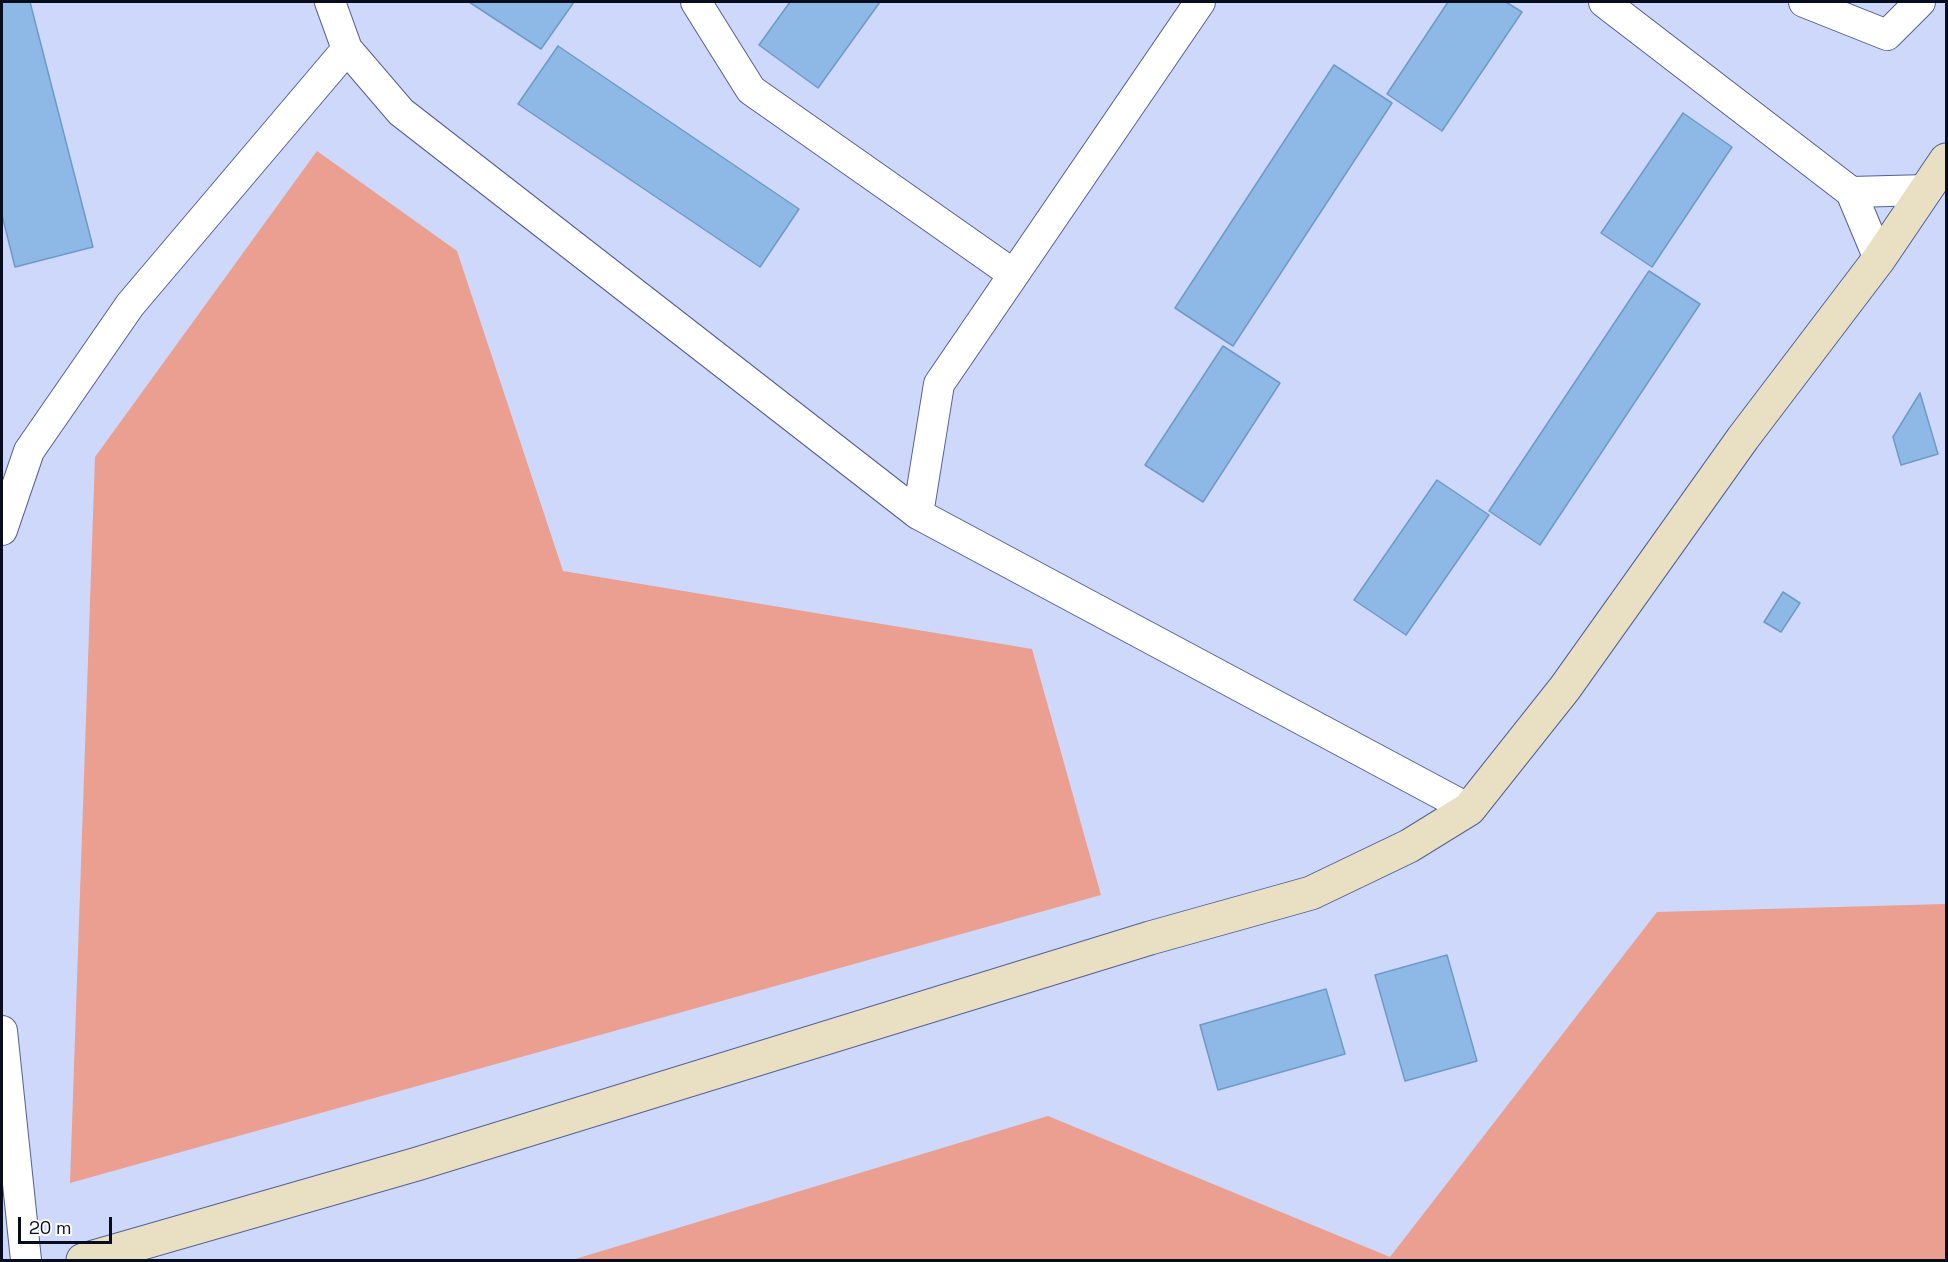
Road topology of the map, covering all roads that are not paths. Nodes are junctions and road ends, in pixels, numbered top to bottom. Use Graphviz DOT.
graph roads {
  1 [pos="330,2"];
  2 [pos="696,2"];
  3 [pos="1200,2"];
  4 [pos="1604,2"];
  5 [pos="1804,2"];
  6 [pos="1920,2"];
  7 [pos="347,49"];
  8 [pos="1947,160"];
  9 [pos="1927,190"];
  10 [pos="1851,192"];
  11 [pos="1878,259"];
  12 [pos="1013,274"];
  13 [pos="918,514"];
  14 [pos="2,530"];
  15 [pos="1469,809"];
  16 [pos="2,1031"];
  17 [pos="26,1260"];
  18 [pos="82,1260"];
  1 -- 7 [label="street"];
  2 -- 12 [label="street"];
  3 -- 12 [label="street"];
  4 -- 10 [label="street"];
  5 -- 6 [label="street"];
  7 -- 13 [label="street"];
  7 -- 14 [label="street"];
  8 -- 9 [label="main road"];
  9 -- 10 [label="street"];
  9 -- 11 [label="main road"];
  10 -- 11 [label="street"];
  11 -- 15 [label="main road"];
  12 -- 13 [label="street"];
  13 -- 15 [label="street"];
  15 -- 18 [label="main road"];
  16 -- 17 [label="street"];
}
